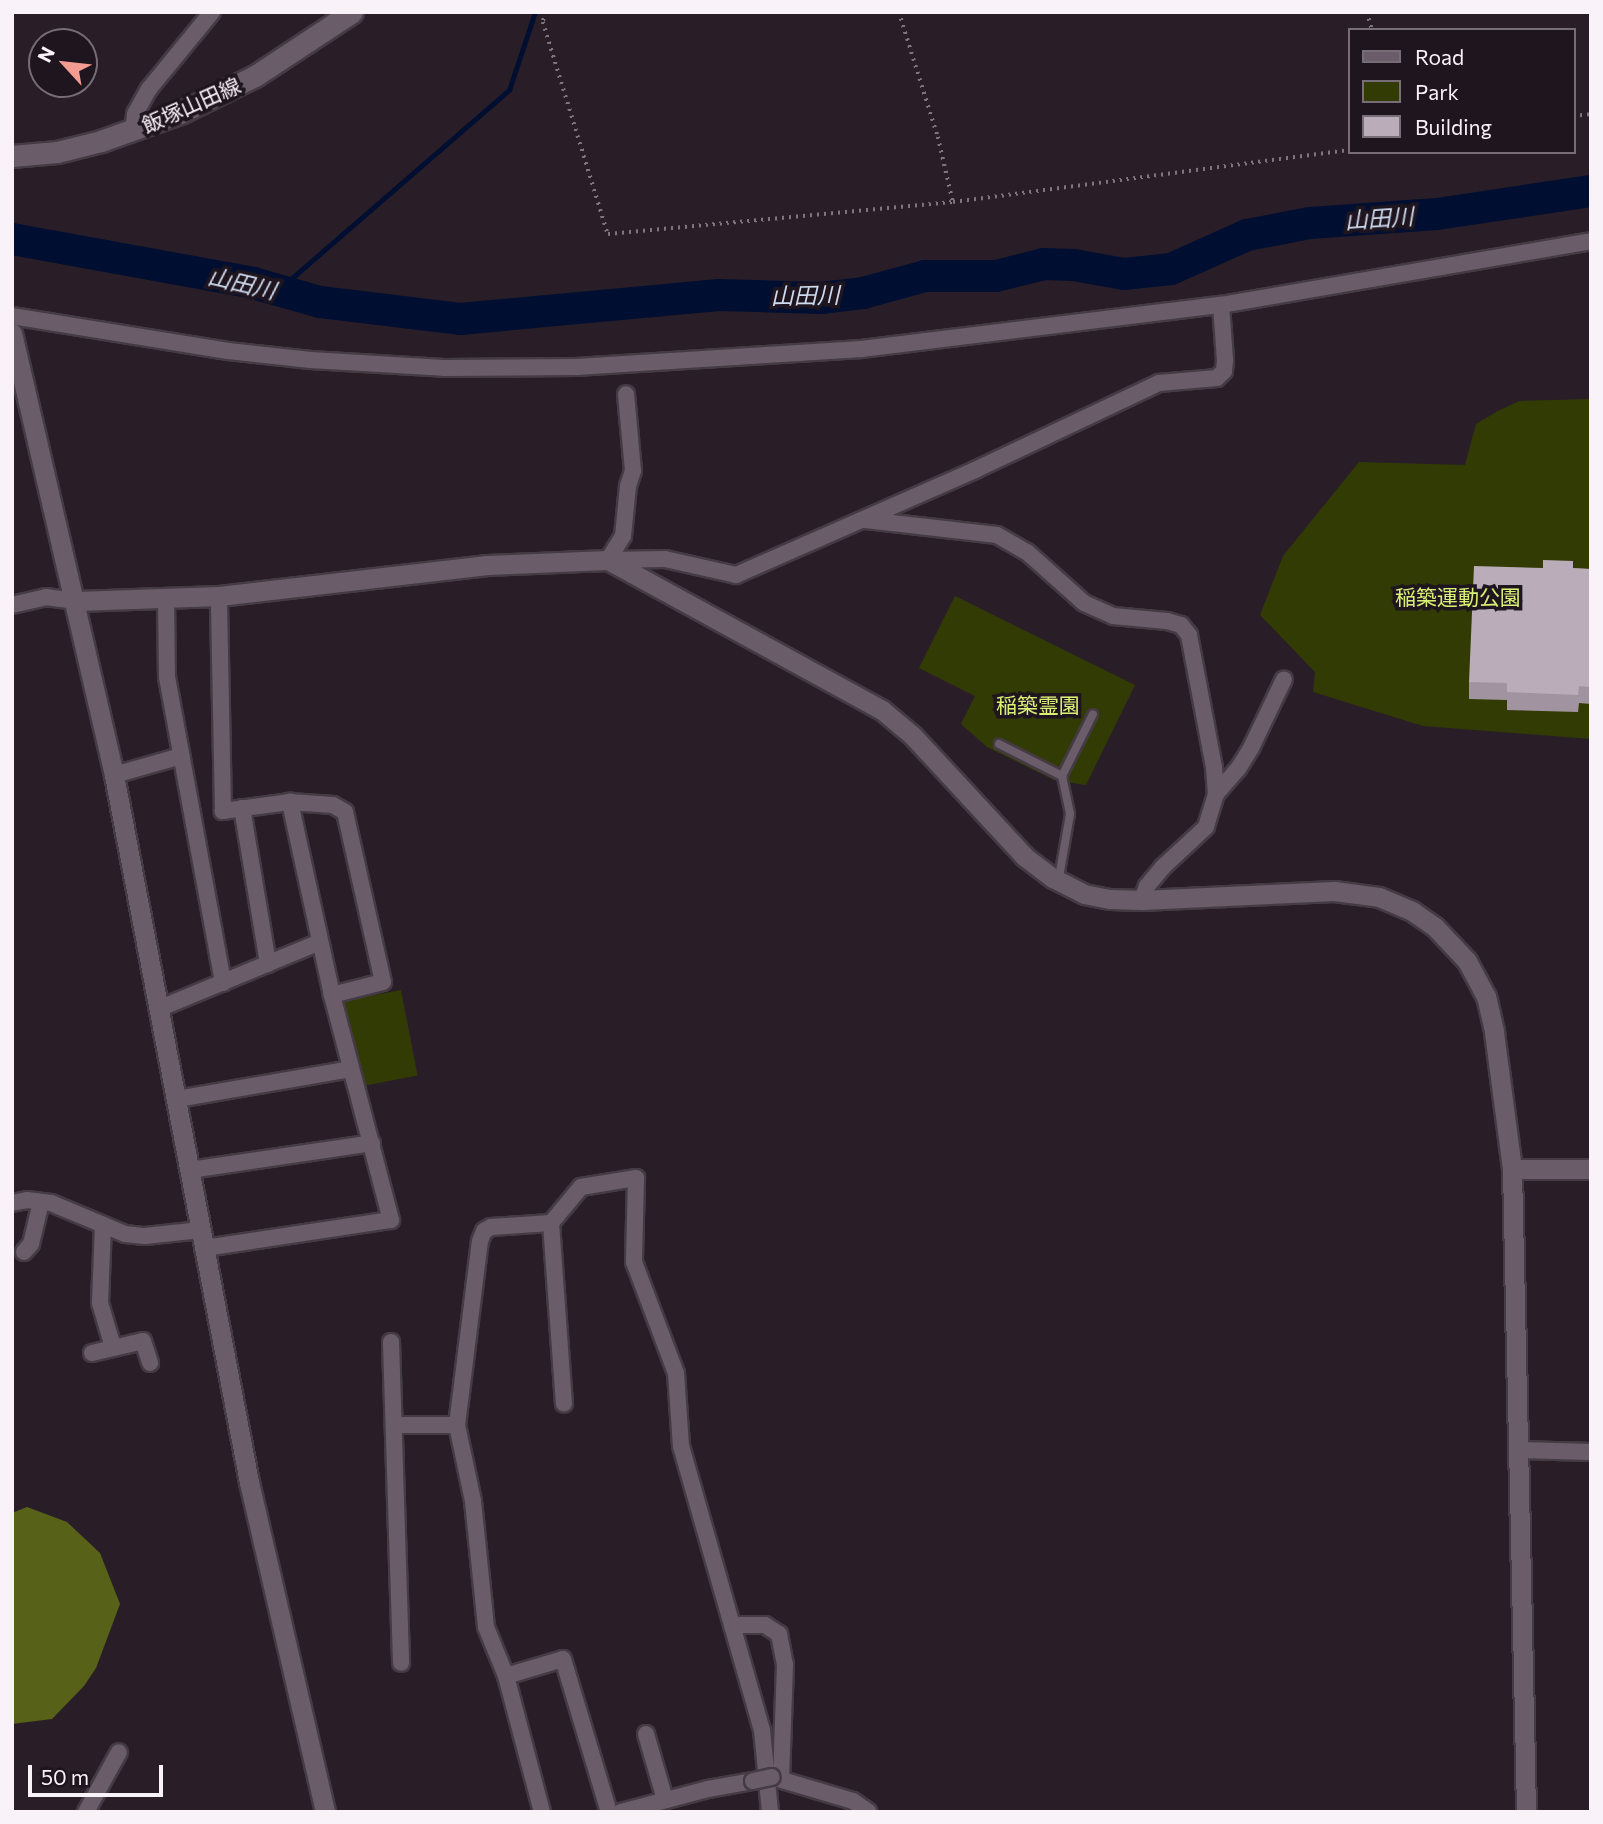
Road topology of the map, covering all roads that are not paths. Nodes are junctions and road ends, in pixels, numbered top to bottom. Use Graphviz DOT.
graph roads {
  1 [pos="212,12"];
  2 [pos="352,12"];
  3 [pos="133,131"];
  4 [pos="12,156"];
  5 [pos="1591,241"];
  6 [pos="1221,305"];
  7 [pos="12,316"];
  8 [pos="12,333"];
  9 [pos="626,394"];
  10 [pos="864,520"];
  11 [pos="608,560"];
  12 [pos="219,596"];
  13 [pos="166,597"];
  14 [pos="76,601"];
  15 [pos="12,605"];
  16 [pos="1284,679"];
  17 [pos="1093,714"];
  18 [pos="999,744"];
  19 [pos="181,756"];
  20 [pos="114,775"];
  21 [pos="1062,776"];
  22 [pos="1216,794"];
  23 [pos="290,802"];
  24 [pos="242,808"];
  25 [pos="223,811"];
  26 [pos="192,817"];
  27 [pos="1058,881"];
  28 [pos="1142,900"];
  29 [pos="320,942"];
  30 [pos="268,964"];
  31 [pos="223,983"];
  32 [pos="332,995"];
  33 [pos="158,1009"];
  34 [pos="350,1069"];
  35 [pos="177,1099"];
  36 [pos="372,1143"];
  37 [pos="1512,1168"];
  38 [pos="1591,1169"];
  39 [pos="190,1170"];
  40 [pos="41,1202"];
  41 [pos="12,1203"];
  42 [pos="551,1223"];
  43 [pos="103,1225"];
  44 [pos="203,1239"];
  45 [pos="24,1252"];
  46 [pos="391,1342"];
  47 [pos="113,1347"];
  48 [pos="92,1353"];
  49 [pos="150,1363"];
  50 [pos="564,1404"];
  51 [pos="396,1425"];
  52 [pos="457,1425"];
  53 [pos="1520,1450"];
  54 [pos="1591,1452"];
  55 [pos="732,1625"];
  56 [pos="401,1663"];
  57 [pos="506,1676"];
  58 [pos="646,1734"];
  59 [pos="119,1752"];
  60 [pos="776,1778"];
  61 [pos="820,1790"];
  62 [pos="665,1800"];
  63 [pos="623,1811"];
  64 [pos="86,1812"];
  65 [pos="325,1812"];
  66 [pos="542,1812"];
  67 [pos="609,1812"];
  68 [pos="770,1812"];
  69 [pos="848,1812"];
  70 [pos="869,1812"];
  71 [pos="1526,1812"];
  1 -- 3 [label="street"];
  2 -- 3 [label="main road, 飯塚山田線"];
  3 -- 4 [label="main road, 飯塚山田線"];
  5 -- 6 [label="street"];
  6 -- 7 [label="street"];
  6 -- 10 [label="street"];
  8 -- 14 [label="street"];
  9 -- 11 [label="street"];
  10 -- 11 [label="street"];
  10 -- 22 [label="street"];
  11 -- 12 [label="street"];
  11 -- 27 [label="street"];
  12 -- 13 [label="street"];
  12 -- 25 [label="street"];
  13 -- 14 [label="street"];
  13 -- 19 [label="street"];
  14 -- 15 [label="street"];
  14 -- 20 [label="street"];
  16 -- 22 [label="street"];
  17 -- 21 [label="lane"];
  18 -- 21 [label="lane"];
  19 -- 20 [label="street"];
  19 -- 26 [label="street"];
  20 -- 33 [label="street"];
  21 -- 27 [label="lane"];
  22 -- 28 [label="street"];
  23 -- 24 [label="street"];
  23 -- 29 [label="street"];
  23 -- 32 [label="street"];
  24 -- 25 [label="street"];
  24 -- 30 [label="street"];
  25 -- 26 [label="street"];
  26 -- 31 [label="street"];
  27 -- 28 [label="street"];
  28 -- 37 [label="street"];
  29 -- 30 [label="street"];
  29 -- 32 [label="street"];
  30 -- 31 [label="street"];
  31 -- 33 [label="street"];
  32 -- 34 [label="street"];
  33 -- 35 [label="street"];
  34 -- 35 [label="street"];
  34 -- 36 [label="street"];
  35 -- 39 [label="street"];
  36 -- 39 [label="street"];
  36 -- 44 [label="street"];
  37 -- 38 [label="street"];
  37 -- 53 [label="street"];
  39 -- 44 [label="street"];
  40 -- 41 [label="street"];
  40 -- 43 [label="street"];
  40 -- 45 [label="street"];
  42 -- 50 [label="street"];
  42 -- 52 [label="street"];
  42 -- 55 [label="street"];
  43 -- 44 [label="street"];
  43 -- 47 [label="street"];
  44 -- 65 [label="street"];
  46 -- 51 [label="street"];
  47 -- 48 [label="street"];
  47 -- 49 [label="street"];
  51 -- 52 [label="street"];
  51 -- 56 [label="street"];
  52 -- 57 [label="street"];
  53 -- 54 [label="street"];
  53 -- 71 [label="street"];
  55 -- 60 [label="street"];
  55 -- 68 [label="street"];
  57 -- 66 [label="street"];
  57 -- 67 [label="street"];
  58 -- 62 [label="street"];
  59 -- 64 [label="street"];
  60 -- 61 [label="street"];
  60 -- 62 [label="street, bridge"];
  61 -- 69 [label="street"];
  61 -- 70 [label="street"];
  62 -- 63 [label="street"];
}
